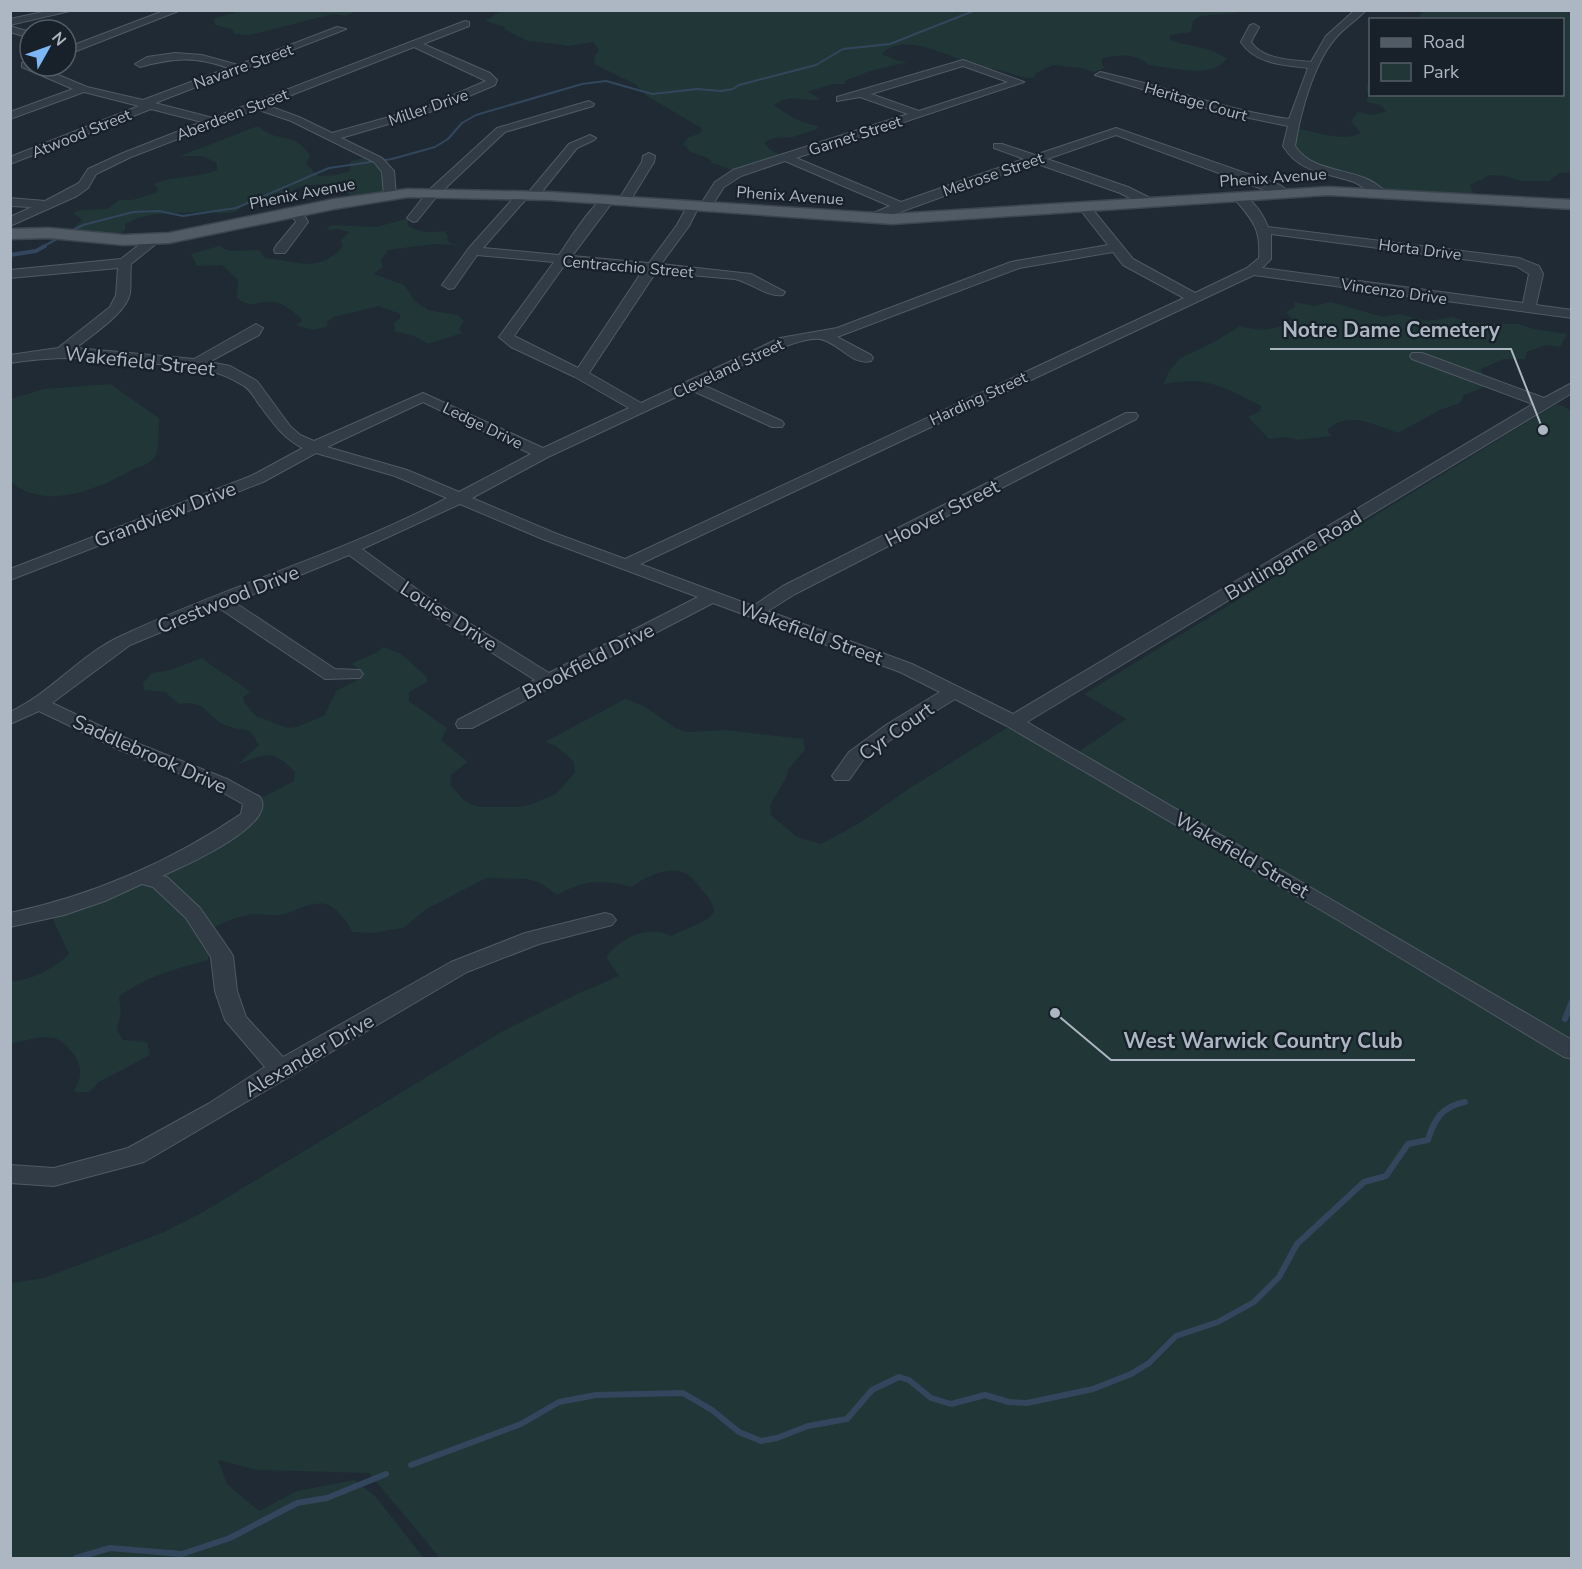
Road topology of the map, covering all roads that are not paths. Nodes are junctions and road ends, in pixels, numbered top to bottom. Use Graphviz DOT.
graph roads {
  1 [pos="69,10"];
  2 [pos="176,10"];
  3 [pos="1361,10"];
  4 [pos="10,22"];
  5 [pos="465,24"];
  6 [pos="1254,27"];
  7 [pos="341,29"];
  8 [pos="415,44"];
  9 [pos="78,47"];
  10 [pos="140,64"];
  11 [pos="1315,65"];
  12 [pos="237,68"];
  13 [pos="1100,75"];
  14 [pos="59,78"];
  15 [pos="83,89"];
  16 [pos="862,94"];
  17 [pos="841,99"];
  18 [pos="148,104"];
  19 [pos="589,104"];
  20 [pos="255,105"];
  21 [pos="917,114"];
  22 [pos="10,116"];
  23 [pos="212,120"];
  24 [pos="1293,123"];
  25 [pos="331,137"];
  26 [pos="590,138"];
  27 [pos="998,146"];
  28 [pos="649,156"];
  29 [pos="785,157"];
  30 [pos="1037,159"];
  31 [pos="10,161"];
  32 [pos="1362,187"];
  33 [pos="433,193"];
  34 [pos="1285,194"];
  35 [pos="390,195"];
  36 [pos="528,195"];
  37 [pos="1240,198"];
  38 [pos="616,201"];
  39 [pos="10,202"];
  40 [pos="1152,204"];
  41 [pos="49,205"];
  42 [pos="1572,205"];
  43 [pos="699,206"];
  44 [pos="901,206"];
  45 [pos="1085,208"];
  46 [pos="296,211"];
  47 [pos="413,218"];
  48 [pos="870,219"];
  49 [pos="10,222"];
  50 [pos="1265,230"];
  51 [pos="10,234"];
  52 [pos="153,240"];
  53 [pos="1115,248"];
  54 [pos="280,250"];
  55 [pos="474,250"];
  56 [pos="562,260"];
  57 [pos="125,263"];
  58 [pos="653,268"];
  59 [pos="1252,271"];
  60 [pos="10,274"];
  61 [pos="448,285"];
  62 [pos="778,292"];
  63 [pos="1193,297"];
  64 [pos="1529,308"];
  65 [pos="1572,314"];
  66 [pos="256,328"];
  67 [pos="825,336"];
  68 [pos="62,352"];
  69 [pos="1417,356"];
  70 [pos="866,358"];
  71 [pos="10,359"];
  72 [pos="196,363"];
  73 [pos="580,374"];
  74 [pos="691,385"];
  75 [pos="1572,387"];
  76 [pos="423,397"];
  77 [pos="1544,403"];
  78 [pos="641,409"];
  79 [pos="1131,416"];
  80 [pos="777,424"];
  81 [pos="316,448"];
  82 [pos="543,454"];
  83 [pos="457,498"];
  84 [pos="351,548"];
  85 [pos="625,565"];
  86 [pos="10,575"];
  87 [pos="711,597"];
  88 [pos="222,602"];
  89 [pos="755,612"];
  90 [pos="354,674"];
  91 [pos="549,681"];
  92 [pos="954,692"];
  93 [pos="39,704"];
  94 [pos="10,719"];
  95 [pos="1014,722"];
  96 [pos="465,724"];
  97 [pos="842,776"];
  98 [pos="140,877"];
  99 [pos="10,920"];
  100 [pos="604,920"];
  101 [pos="1572,1051"];
  102 [pos="280,1069"];
  103 [pos="10,1174"];
  1 -- 4 [label="street"];
  2 -- 9 [label="street"];
  3 -- 11 [label="street"];
  5 -- 8 [label="street, Aberdeen Street"];
  6 -- 11 [label="street"];
  7 -- 12 [label="street, Navarre Street"];
  8 -- 20 [label="street, Aberdeen Street"];
  8 -- 25 [label="street, Miller Drive"];
  10 -- 12 [label="street"];
  11 -- 24 [label="street"];
  12 -- 18 [label="street, Navarre Street"];
  13 -- 24 [label="street, Heritage Court"];
  14 -- 15 [label="street"];
  15 -- 18 [label="street"];
  15 -- 22 [label="street"];
  16 -- 17 [label="street"];
  16 -- 21 [label="street"];
  16 -- 21 [label="street, Garnet Street"];
  18 -- 23 [label="street"];
  18 -- 31 [label="street, Atwood Street"];
  19 -- 33 [label="street"];
  20 -- 23 [label="street, Aberdeen Street"];
  20 -- 25 [label="street"];
  21 -- 29 [label="street, Garnet Street"];
  23 -- 41 [label="street, Aberdeen Street"];
  24 -- 32 [label="street"];
  25 -- 35 [label="street"];
  26 -- 36 [label="street"];
  27 -- 30 [label="street"];
  28 -- 38 [label="street"];
  29 -- 43 [label="street, Garnet Street"];
  29 -- 44 [label="street"];
  30 -- 34 [label="street, Melrose Street"];
  30 -- 40 [label="street"];
  30 -- 44 [label="street, Melrose Street"];
  32 -- 34 [label="main road, Phenix Avenue"];
  32 -- 42 [label="main road, Phenix Avenue"];
  33 -- 35 [label="main road, Phenix Avenue"];
  33 -- 36 [label="main road, Phenix Avenue"];
  33 -- 47 [label="street"];
  34 -- 37 [label="main road, Phenix Avenue"];
  35 -- 46 [label="main road, Phenix Avenue"];
  36 -- 38 [label="main road, Phenix Avenue"];
  36 -- 55 [label="street"];
  37 -- 40 [label="main road, Phenix Avenue"];
  37 -- 50 [label="street"];
  38 -- 43 [label="main road, Phenix Avenue"];
  38 -- 56 [label="street"];
  39 -- 41 [label="street"];
  40 -- 45 [label="main road, Phenix Avenue"];
  41 -- 49 [label="street, Aberdeen Street"];
  43 -- 48 [label="main road, Phenix Avenue"];
  43 -- 58 [label="street, Garnet Street"];
  44 -- 48 [label="street, Melrose Street"];
  45 -- 48 [label="main road, Phenix Avenue"];
  45 -- 53 [label="street"];
  46 -- 52 [label="main road, Phenix Avenue"];
  46 -- 54 [label="street"];
  50 -- 59 [label="street"];
  50 -- 64 [label="street, Horta Drive"];
  51 -- 52 [label="main road, Phenix Avenue"];
  52 -- 57 [label="street"];
  53 -- 63 [label="street"];
  53 -- 67 [label="street, Cleveland Street"];
  55 -- 56 [label="street, Centracchio Street"];
  55 -- 61 [label="street"];
  56 -- 58 [label="street, Centracchio Street"];
  56 -- 73 [label="street"];
  57 -- 60 [label="street"];
  57 -- 68 [label="street"];
  58 -- 62 [label="street, Centracchio Street"];
  58 -- 73 [label="street, Garnet Street"];
  59 -- 63 [label="street, Harding Street"];
  59 -- 64 [label="street, Vincenzo Drive"];
  63 -- 85 [label="street, Harding Street"];
  64 -- 65 [label="street, Vincenzo Drive"];
  66 -- 72 [label="street"];
  67 -- 70 [label="street"];
  67 -- 74 [label="street, Cleveland Street"];
  68 -- 71 [label="street, Wakefield Street"];
  68 -- 72 [label="street, Wakefield Street"];
  69 -- 77 [label="street"];
  72 -- 81 [label="street, Wakefield Street"];
  73 -- 78 [label="street"];
  74 -- 78 [label="street, Cleveland Street"];
  74 -- 80 [label="street"];
  75 -- 77 [label="street, Burlingame Road"];
  76 -- 81 [label="street, Grandview Drive"];
  76 -- 82 [label="street, Ledge Drive"];
  77 -- 95 [label="street, Burlingame Road"];
  78 -- 82 [label="street, Cleveland Street"];
  79 -- 89 [label="street, Hoover Street"];
  81 -- 83 [label="street, Wakefield Street"];
  81 -- 86 [label="street, Grandview Drive"];
  82 -- 83 [label="street, Cleveland Street"];
  83 -- 84 [label="street, Crestwood Drive"];
  83 -- 85 [label="street, Wakefield Street"];
  84 -- 88 [label="street, Crestwood Drive"];
  84 -- 91 [label="street, Louise Drive"];
  85 -- 87 [label="street, Wakefield Street"];
  87 -- 89 [label="street, Wakefield Street"];
  87 -- 91 [label="street, Brookfield Drive"];
  88 -- 90 [label="street"];
  88 -- 93 [label="street, Crestwood Drive"];
  89 -- 92 [label="street, Wakefield Street"];
  91 -- 96 [label="street, Brookfield Drive"];
  92 -- 95 [label="street, Wakefield Street"];
  92 -- 97 [label="street, Cyr Court"];
  93 -- 94 [label="street, Crestwood Drive"];
  93 -- 98 [label="street, Saddlebrook Drive"];
  95 -- 101 [label="street, Wakefield Street"];
  98 -- 99 [label="street"];
  98 -- 102 [label="street"];
  100 -- 102 [label="street, Alexander Drive"];
  102 -- 103 [label="street, Alexander Drive"];
}
